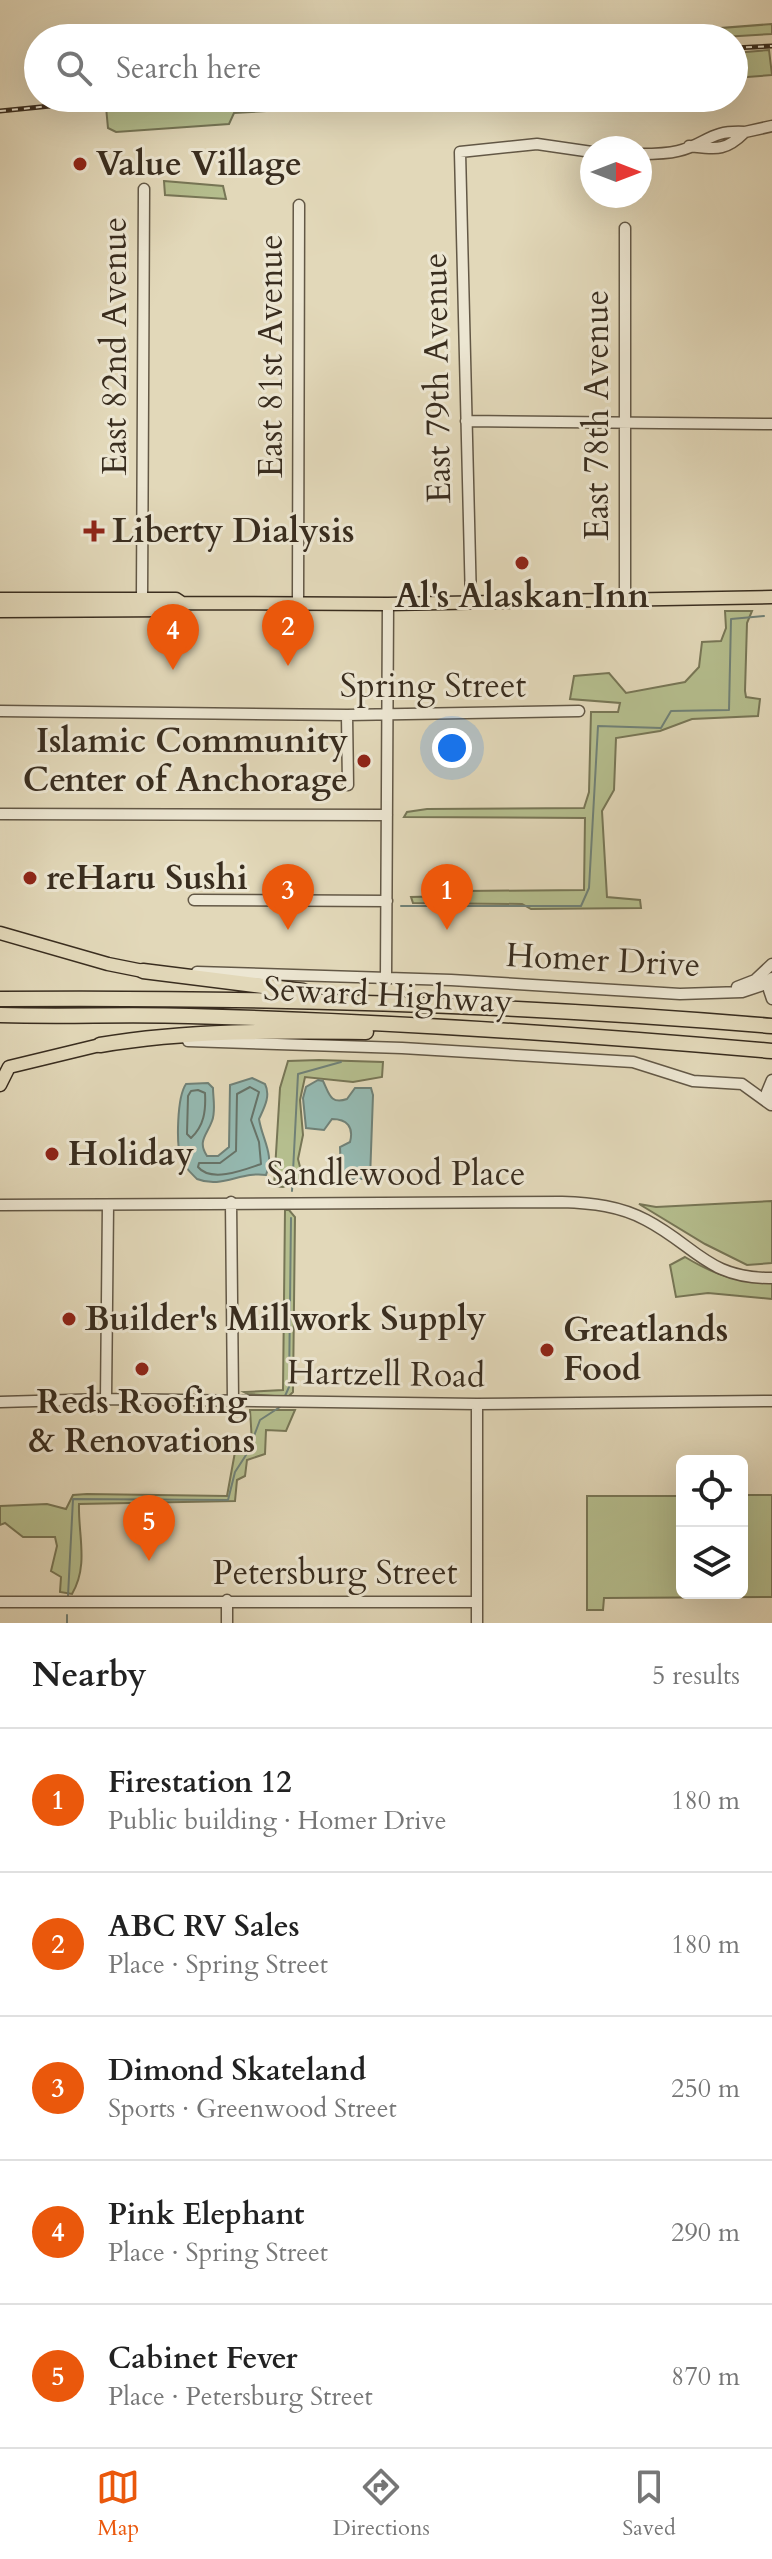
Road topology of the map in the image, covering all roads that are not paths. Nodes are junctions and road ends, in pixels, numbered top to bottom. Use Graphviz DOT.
graph roads {
  1 [pos="772,126"];
  2 [pos="745,132"];
  3 [pos="689,146"];
  4 [pos="580,150"];
  5 [pos="652,154"];
  6 [pos="144,189"];
  7 [pos="299,205"];
  8 [pos="625,228"];
  9 [pos="466,421"];
  10 [pos="625,424"];
  11 [pos="772,424"];
  12 [pos="772,597"];
  13 [pos="0,599"];
  14 [pos="142,599"];
  15 [pos="625,601"];
  16 [pos="182,603"];
  17 [pos="471,603"];
  18 [pos="298,604"];
  19 [pos="388,604"];
  20 [pos="0,611"];
  21 [pos="67,611"];
  22 [pos="0,711"];
  23 [pos="579,711"];
  24 [pos="389,713"];
  25 [pos="347,715"];
  26 [pos="348,785"];
  27 [pos="0,814"];
  28 [pos="387,815"];
  29 [pos="194,900"];
  30 [pos="387,901"];
  31 [pos="0,933"];
  32 [pos="772,964"];
  33 [pos="143,971"];
  34 [pos="386,978"];
  35 [pos="772,979"];
  36 [pos="704,993"];
  37 [pos="6,999"];
  38 [pos="772,999"];
  39 [pos="411,1003"];
  40 [pos="5,1016"];
  41 [pos="772,1026"];
  42 [pos="561,1033"];
  43 [pos="100,1045"];
  44 [pos="772,1051"];
  45 [pos="772,1080"];
  46 [pos="0,1085"];
  47 [pos="772,1106"];
  48 [pos="231,1202"];
  49 [pos="0,1205"];
  50 [pos="108,1205"];
  51 [pos="772,1278"];
  52 [pos="106,1399"];
  53 [pos="233,1400"];
  54 [pos="772,1401"];
  55 [pos="0,1402"];
  56 [pos="477,1404"];
  57 [pos="227,1600"];
  58 [pos="0,1602"];
  59 [pos="477,1602"];
  60 [pos="227,1623"];
  61 [pos="477,1623"];
  1 -- 2 [label="street"];
  2 -- 3 [label="street"];
  2 -- 3 [label="street"];
  3 -- 5 [label="street"];
  4 -- 9 [label="street, East 79th Avenue"];
  6 -- 14 [label="street, East 82nd Avenue"];
  7 -- 18 [label="street, East 81st Avenue"];
  8 -- 10 [label="street, East 78th Avenue"];
  9 -- 10 [label="street"];
  9 -- 17 [label="street, East 79th Avenue"];
  10 -- 11 [label="street"];
  10 -- 15 [label="street, East 78th Avenue"];
  12 -- 15 [label="main road"];
  13 -- 14 [label="main road"];
  14 -- 16 [label="main road"];
  14 -- 21 [label="main road"];
  15 -- 17 [label="main road"];
  16 -- 18 [label="main road"];
  16 -- 21 [label="main road"];
  17 -- 19 [label="main road"];
  18 -- 19 [label="main road"];
  19 -- 24 [label="street"];
  20 -- 21 [label="main road"];
  22 -- 25 [label="street, Spring Street"];
  23 -- 24 [label="street, Spring Street"];
  24 -- 25 [label="street, Spring Street"];
  24 -- 28 [label="street"];
  25 -- 26 [label="street"];
  27 -- 28 [label="street"];
  28 -- 30 [label="street"];
  29 -- 30 [label="street"];
  30 -- 34 [label="street"];
  31 -- 33 [label="main road, Homer Drive"];
  32 -- 36 [label="street"];
  33 -- 34 [label="street, Homer Drive"];
  33 -- 39 [label="highway"];
  34 -- 36 [label="street, Homer Drive"];
  35 -- 36 [label="street, Homer Drive"];
  35 -- 38 [label="street"];
  37 -- 39 [label="highway, Seward Highway"];
  39 -- 41 [label="highway, Seward Highway"];
  40 -- 42 [label="highway, Seward Highway"];
  42 -- 43 [label="highway"];
  42 -- 44 [label="highway, Seward Highway"];
  43 -- 46 [label="main road"];
  43 -- 47 [label="street"];
  45 -- 47 [label="street"];
  48 -- 50 [label="street, Sandlewood Place"];
  48 -- 51 [label="street, Sandlewood Place"];
  48 -- 53 [label="street"];
  49 -- 50 [label="street, Sandlewood Place"];
  50 -- 52 [label="street"];
  52 -- 53 [label="street, Hartzell Road"];
  52 -- 55 [label="street, Hartzell Road"];
  53 -- 56 [label="street, Hartzell Road"];
  54 -- 56 [label="street, Hartzell Road"];
  56 -- 59 [label="street"];
  57 -- 58 [label="street, Petersburg Street"];
  57 -- 59 [label="street, Petersburg Street"];
  57 -- 60 [label="street"];
  59 -- 61 [label="street"];
}
